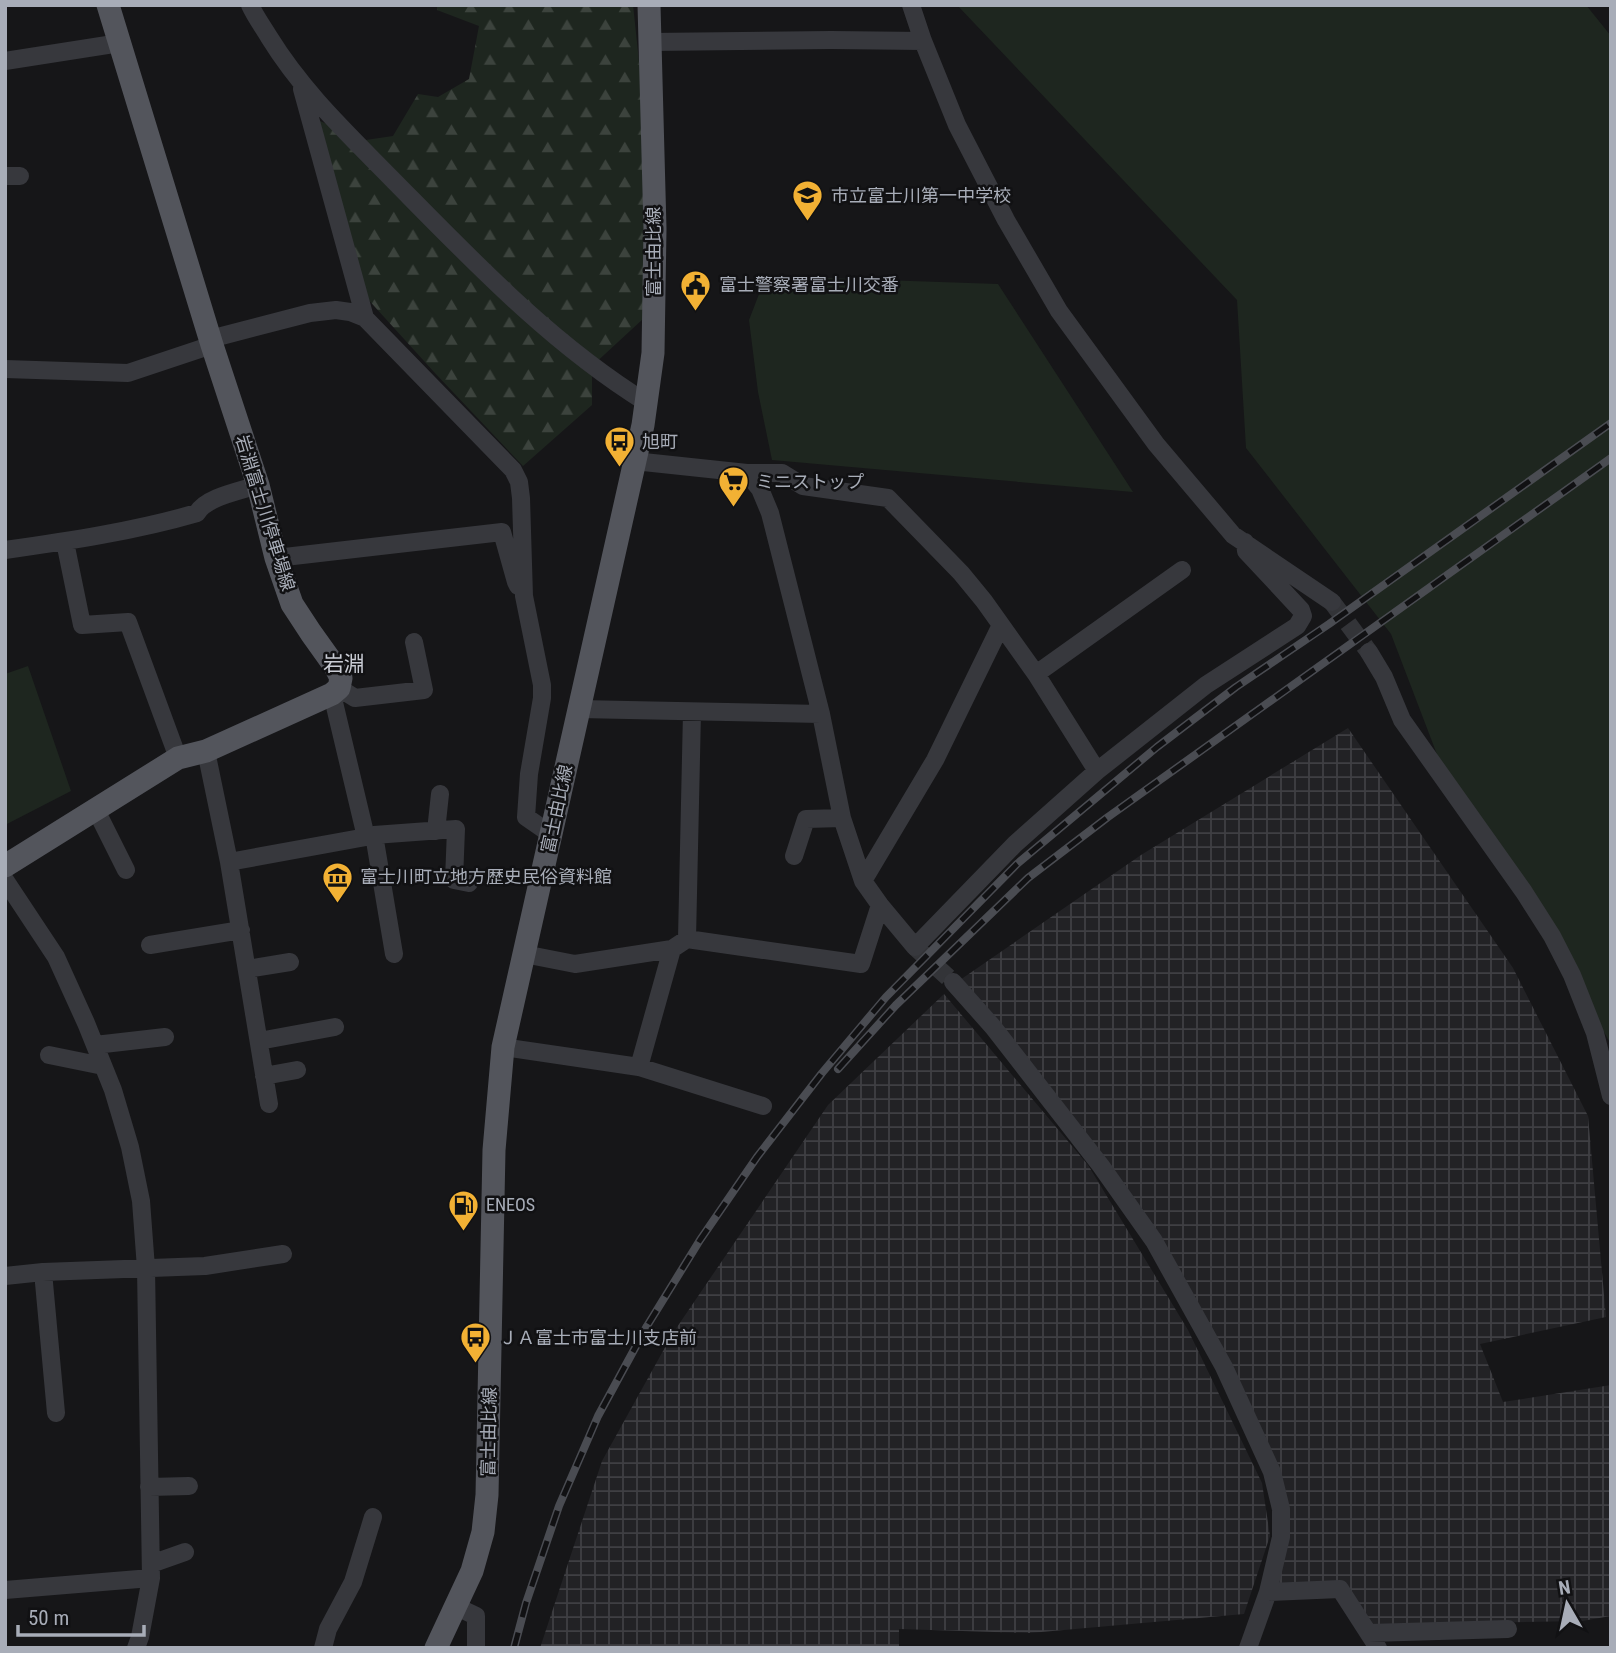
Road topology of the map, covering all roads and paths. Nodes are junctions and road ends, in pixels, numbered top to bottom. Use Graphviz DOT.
graph roads {
  1 [pos="108,5"];
  2 [pos="250,5"];
  3 [pos="649,5"];
  4 [pos="911,5"];
  5 [pos="923,41"];
  6 [pos="650,42"];
  7 [pos="120,43"];
  8 [pos="5,61"];
  9 [pos="300,82"];
  10 [pos="365,318"];
  11 [pos="211,342"];
  12 [pos="5,369"];
  13 [pos="647,403"];
  14 [pos="635,461"];
  15 [pos="747,473"];
  16 [pos="258,485"];
  17 [pos="65,541"];
  18 [pos="1245,542"];
  19 [pos="5,550"];
  20 [pos="276,558"];
  21 [pos="1182,570"];
  22 [pos="524,596"];
  23 [pos="1332,602"];
  24 [pos="1001,625"];
  25 [pos="414,642"];
  26 [pos="1369,652"];
  27 [pos="1037,674"];
  28 [pos="335,691"];
  29 [pos="579,709"];
  30 [pos="692,712"];
  31 [pos="821,713"];
  32 [pos="206,751"];
  33 [pos="178,758"];
  34 [pos="1097,771"];
  35 [pos="440,794"];
  36 [pos="96,810"];
  37 [pos="842,818"];
  38 [pos="436,831"];
  39 [pos="552,835"];
  40 [pos="370,836"];
  41 [pos="793,856"];
  42 [pos="229,862"];
  43 [pos="5,866"];
  44 [pos="126,870"];
  45 [pos="5,880"];
  46 [pos="863,881"];
  47 [pos="469,883"];
  48 [pos="880,905"];
  49 [pos="240,930"];
  50 [pos="680,944"];
  51 [pos="150,945"];
  52 [pos="394,954"];
  53 [pos="524,954"];
  54 [pos="290,962"];
  55 [pos="247,969"];
  56 [pos="953,982"];
  57 [pos="335,1027"];
  58 [pos="165,1037"];
  59 [pos="259,1041"];
  60 [pos="95,1045"];
  61 [pos="503,1047"];
  62 [pos="49,1055"];
  63 [pos="103,1066"];
  64 [pos="639,1067"];
  65 [pos="297,1070"];
  66 [pos="264,1076"];
  67 [pos="1611,1096"];
  68 [pos="269,1104"];
  69 [pos="763,1106"];
  70 [pos="283,1254"];
  71 [pos="146,1268"];
  72 [pos="43,1272"];
  73 [pos="5,1276"];
  74 [pos="56,1413"];
  75 [pos="189,1486"];
  76 [pos="149,1487"];
  77 [pos="373,1517"];
  78 [pos="186,1552"];
  79 [pos="151,1571"];
  80 [pos="5,1590"];
  81 [pos="1268,1592"];
  82 [pos="457,1607"];
  83 [pos="1508,1629"];
  84 [pos="1373,1641"];
  85 [pos="136,1648"];
  86 [pos="323,1648"];
  87 [pos="436,1648"];
  88 [pos="476,1648"];
  89 [pos="1248,1648"];
  1 -- 7 [label="main road, 岩淵富士川停車場線"];
  2 -- 9 [label="street"];
  3 -- 6 [label="main road, 富士由比線"];
  4 -- 5 [label="street"];
  5 -- 6 [label="street"];
  5 -- 18 [label="street"];
  6 -- 13 [label="main road, 富士由比線"];
  7 -- 8 [label="street"];
  7 -- 11 [label="main road, 岩淵富士川停車場線"];
  9 -- 10 [label="street"];
  9 -- 13 [label="street"];
  10 -- 11 [label="street"];
  10 -- 22 [label="street"];
  11 -- 12 [label="street"];
  11 -- 16 [label="main road, 岩淵富士川停車場線"];
  13 -- 14 [label="main road, 富士由比線"];
  14 -- 15 [label="street"];
  14 -- 29 [label="main road, 富士由比線"];
  15 -- 24 [label="street"];
  15 -- 31 [label="street"];
  16 -- 17 [label="street"];
  16 -- 20 [label="main road, 岩淵富士川停車場線"];
  17 -- 19 [label="street"];
  17 -- 33 [label="street"];
  18 -- 23 [label="street"];
  18 -- 34 [label="street"];
  20 -- 22 [label="street"];
  20 -- 28 [label="main road, 岩淵富士川停車場線"];
  21 -- 27 [label="street"];
  22 -- 39 [label="street"];
  24 -- 27 [label="street"];
  24 -- 46 [label="street"];
  25 -- 28 [label="street"];
  26 -- 67 [label="street"];
  27 -- 34 [label="street"];
  28 -- 32 [label="main road"];
  28 -- 40 [label="street"];
  29 -- 30 [label="street"];
  29 -- 39 [label="main road, 富士由比線"];
  30 -- 31 [label="street"];
  30 -- 50 [label="street"];
  31 -- 37 [label="street"];
  32 -- 33 [label="main road"];
  32 -- 42 [label="street"];
  33 -- 36 [label="main road"];
  34 -- 48 [label="street"];
  35 -- 38 [label="street"];
  36 -- 43 [label="main road"];
  36 -- 44 [label="street"];
  37 -- 41 [label="street"];
  37 -- 46 [label="street"];
  38 -- 40 [label="street"];
  38 -- 47 [label="street"];
  39 -- 53 [label="main road, 富士由比線"];
  40 -- 42 [label="street"];
  40 -- 52 [label="street"];
  42 -- 49 [label="street"];
  45 -- 60 [label="street"];
  46 -- 48 [label="street"];
  48 -- 50 [label="street"];
  49 -- 51 [label="street"];
  49 -- 55 [label="street"];
  50 -- 53 [label="street"];
  50 -- 64 [label="street"];
  53 -- 61 [label="main road, 富士由比線"];
  54 -- 55 [label="street"];
  55 -- 59 [label="street"];
  56 -- 81 [label="street"];
  57 -- 59 [label="street"];
  58 -- 60 [label="street"];
  59 -- 66 [label="street"];
  60 -- 63 [label="street"];
  61 -- 64 [label="street"];
  61 -- 82 [label="main road, 富士由比線"];
  62 -- 63 [label="street"];
  63 -- 71 [label="street"];
  64 -- 69 [label="street"];
  65 -- 66 [label="street"];
  66 -- 68 [label="street"];
  70 -- 71 [label="street"];
  71 -- 72 [label="street"];
  71 -- 76 [label="street"];
  72 -- 73 [label="street"];
  72 -- 74 [label="street"];
  75 -- 76 [label="street"];
  76 -- 79 [label="street"];
  77 -- 86 [label="street"];
  78 -- 79 [label="street"];
  79 -- 80 [label="street"];
  79 -- 85 [label="street"];
  81 -- 84 [label="street"];
  81 -- 89 [label="street"];
  82 -- 87 [label="main road, 富士由比線"];
  82 -- 88 [label="street"];
  83 -- 84 [label="street"];
}
